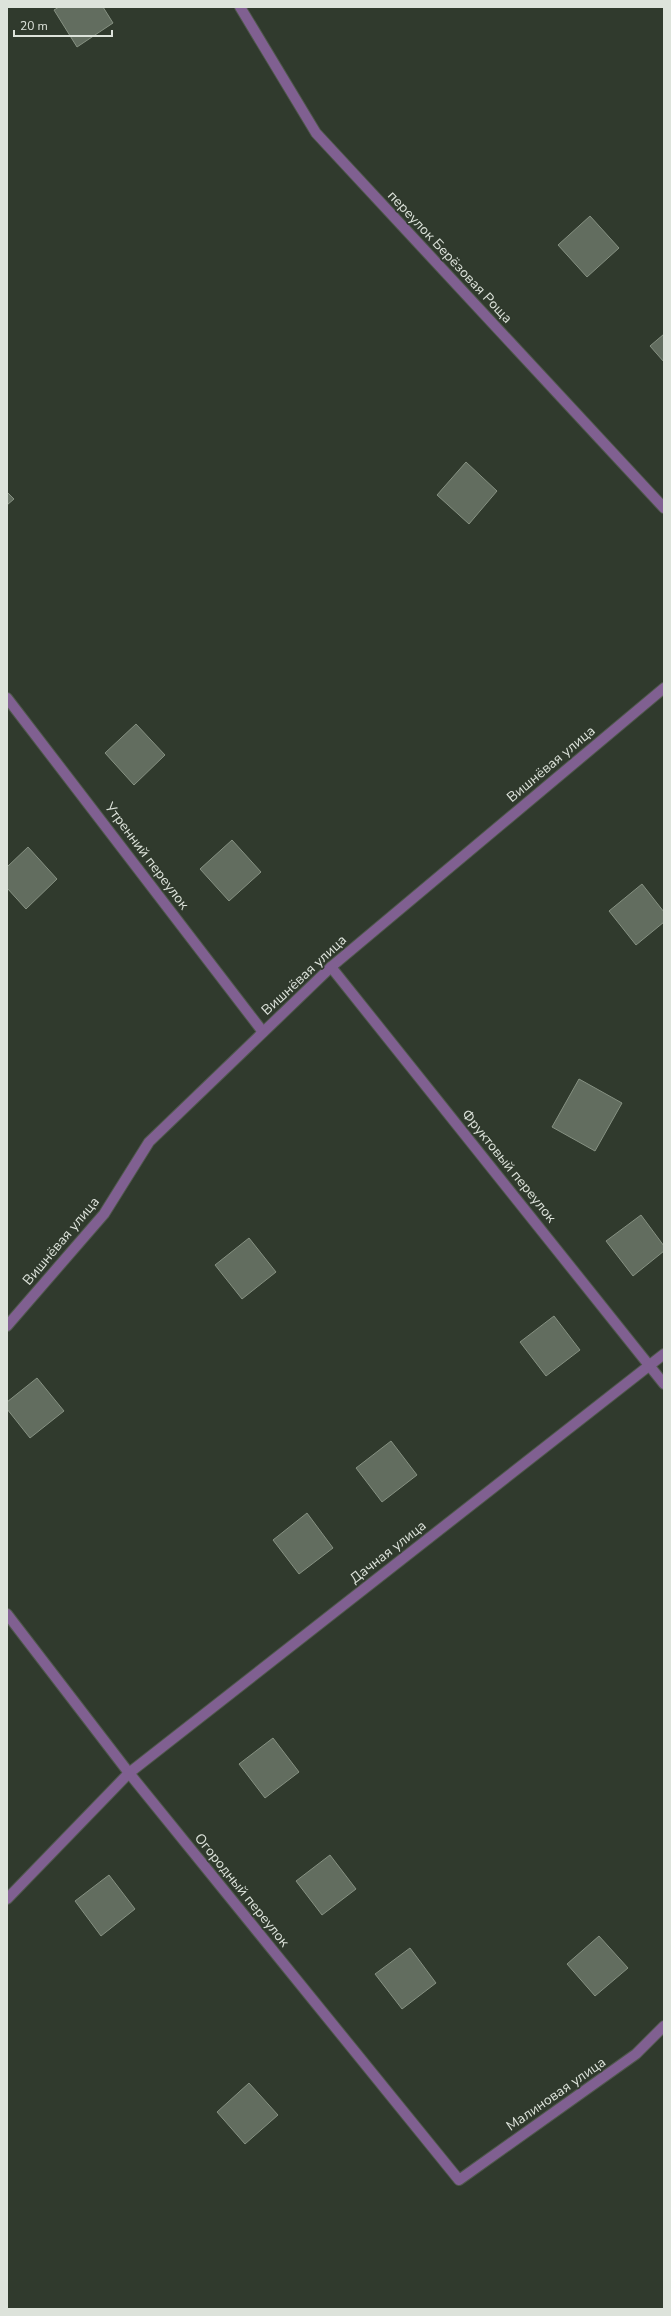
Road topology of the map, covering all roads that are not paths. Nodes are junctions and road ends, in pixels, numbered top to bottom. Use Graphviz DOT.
graph roads {
  1 [pos="240,7"];
  2 [pos="664,508"];
  3 [pos="664,688"];
  4 [pos="7,698"];
  5 [pos="331,967"];
  6 [pos="263,1032"];
  7 [pos="7,1326"];
  8 [pos="664,1354"];
  9 [pos="650,1365"];
  10 [pos="664,1384"];
  11 [pos="7,1614"];
  12 [pos="129,1772"];
  13 [pos="7,1899"];
  14 [pos="664,2026"];
  15 [pos="459,2180"];
  1 -- 2 [label="street, переулок Берёзовая Роща"];
  3 -- 5 [label="street, Вишнёвая улица"];
  4 -- 6 [label="street, Утренний переулок"];
  5 -- 6 [label="street, Вишнёвая улица"];
  5 -- 9 [label="street, Фруктовый переулок"];
  6 -- 7 [label="street, Вишнёвая улица"];
  8 -- 9 [label="street, Дачная улица"];
  9 -- 10 [label="street, Фруктовый переулок"];
  9 -- 12 [label="street, Дачная улица"];
  11 -- 12 [label="street, Огородный переулок"];
  12 -- 13 [label="street, Дачная улица"];
  12 -- 15 [label="street, Огородный переулок"];
  14 -- 15 [label="street, Малиновая улица"];
}
